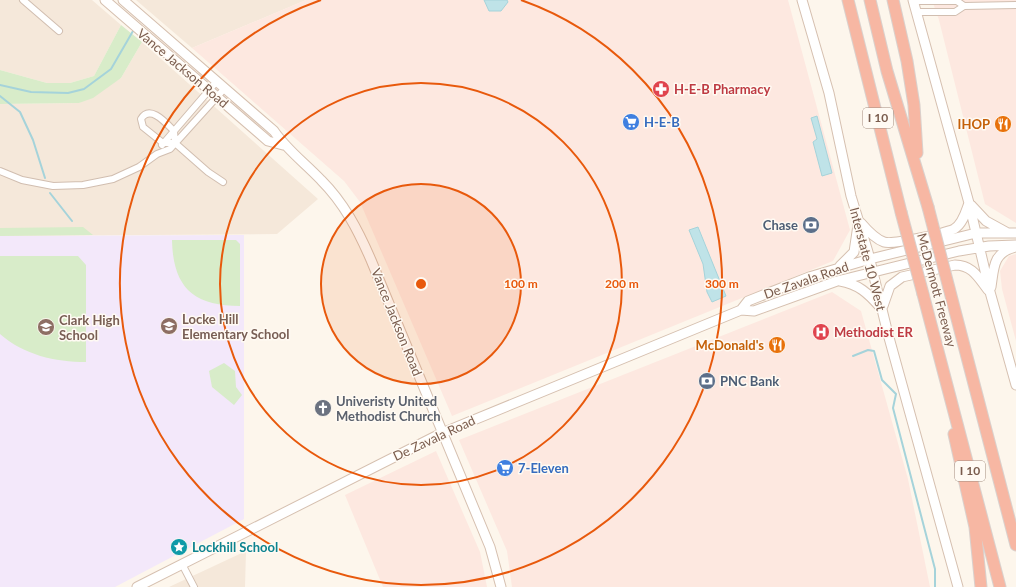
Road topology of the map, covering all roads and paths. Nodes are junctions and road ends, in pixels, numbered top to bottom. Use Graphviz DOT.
graph roads {
  1 [pos="23,0"];
  2 [pos="105,0"];
  3 [pos="123,0"];
  4 [pos="802,0"];
  5 [pos="844,0"];
  6 [pos="848,0"];
  7 [pos="870,0"];
  8 [pos="893,0"];
  9 [pos="913,0"];
  10 [pos="1016,5"];
  11 [pos="964,6"];
  12 [pos="917,12"];
  13 [pos="855,24"];
  14 [pos="59,31"];
  15 [pos="217,81"];
  16 [pos="225,88"];
  17 [pos="210,89"];
  18 [pos="218,96"];
  19 [pos="174,130"];
  20 [pos="163,143"];
  21 [pos="176,143"];
  22 [pos="283,146"];
  23 [pos="157,154"];
  24 [pos="0,171"];
  25 [pos="919,174"];
  26 [pos="223,182"];
  27 [pos="969,202"];
  28 [pos="859,220"];
  29 [pos="976,233"];
  30 [pos="1013,233"];
  31 [pos="1016,246"];
  32 [pos="979,248"];
  33 [pos="870,260"];
  34 [pos="838,268"];
  35 [pos="872,273"];
  36 [pos="837,281"];
  37 [pos="990,292"];
  38 [pos="742,310"];
  39 [pos="882,310"];
  40 [pos="940,355"];
  41 [pos="1016,385"];
  42 [pos="442,433"];
  43 [pos="1006,504"];
  44 [pos="1016,536"];
  45 [pos="1016,545"];
  46 [pos="182,564"];
  47 [pos="137,587"];
  48 [pos="194,587"];
  49 [pos="501,587"];
  50 [pos="958,587"];
  51 [pos="981,587"];
  52 [pos="1000,587"];
  1 -- 14 [label="street"];
  2 -- 17 [label="main road, Vance Jackson Road"];
  3 -- 15 [label="main road, Vance Jackson Road"];
  4 -- 28 [label="main road, Interstate 10 West"];
  5 -- 13 [label="highway"];
  6 -- 13 [label="highway, McDermott Freeway / I 10"];
  7 -- 25 [label="highway, McDermott Freeway / I 10"];
  8 -- 25 [label="highway"];
  9 -- 11 [label="street"];
  9 -- 12 [label="main road"];
  10 -- 11 [label="street"];
  11 -- 12 [label="street"];
  12 -- 27 [label="main road"];
  13 -- 40 [label="highway, McDermott Freeway / I 10, bridge"];
  15 -- 16 [label="main road, Vance Jackson Road"];
  15 -- 17 [label="street"];
  16 -- 18 [label="street"];
  16 -- 22 [label="main road, Vance Jackson Road"];
  17 -- 18 [label="main road, Vance Jackson Road"];
  17 -- 19 [label="street"];
  18 -- 21 [label="street"];
  18 -- 22 [label="main road, Vance Jackson Road"];
  19 -- 20 [label="street"];
  19 -- 20 [label="street"];
  19 -- 21 [label="street"];
  20 -- 21 [label="street"];
  20 -- 23 [label="street"];
  21 -- 23 [label="street"];
  21 -- 26 [label="street"];
  22 -- 42 [label="main road, Vance Jackson Road"];
  23 -- 24 [label="street"];
  25 -- 43 [label="highway, McDermott Freeway / I 10, bridge"];
  27 -- 28 [label="main road"];
  27 -- 29 [label="main road"];
  27 -- 30 [label="main road"];
  28 -- 33 [label="main road, Interstate 10 West"];
  28 -- 34 [label="main road"];
  29 -- 30 [label="main road, De Zavala Road"];
  29 -- 32 [label="main road"];
  29 -- 33 [label="main road, De Zavala Road"];
  31 -- 32 [label="main road, De Zavala Road"];
  31 -- 37 [label="main road"];
  32 -- 35 [label="main road, De Zavala Road"];
  32 -- 37 [label="main road"];
  33 -- 34 [label="main road, De Zavala Road"];
  33 -- 35 [label="main road, Interstate 10 West"];
  34 -- 38 [label="main road, De Zavala Road"];
  35 -- 36 [label="main road, De Zavala Road"];
  35 -- 39 [label="main road, Interstate 10 West"];
  36 -- 38 [label="main road, De Zavala Road"];
  36 -- 39 [label="main road"];
  37 -- 39 [label="main road"];
  37 -- 41 [label="main road"];
  38 -- 42 [label="main road, De Zavala Road"];
  39 -- 50 [label="main road, Interstate 10 West"];
  40 -- 51 [label="highway"];
  40 -- 52 [label="highway, McDermott Freeway / I 10"];
  42 -- 46 [label="main road, De Zavala Road"];
  42 -- 49 [label="main road, Vance Jackson Road"];
  43 -- 44 [label="highway"];
  43 -- 45 [label="highway, McDermott Freeway / I 10"];
  46 -- 47 [label="main road, De Zavala Road"];
  46 -- 48 [label="street"];
}
